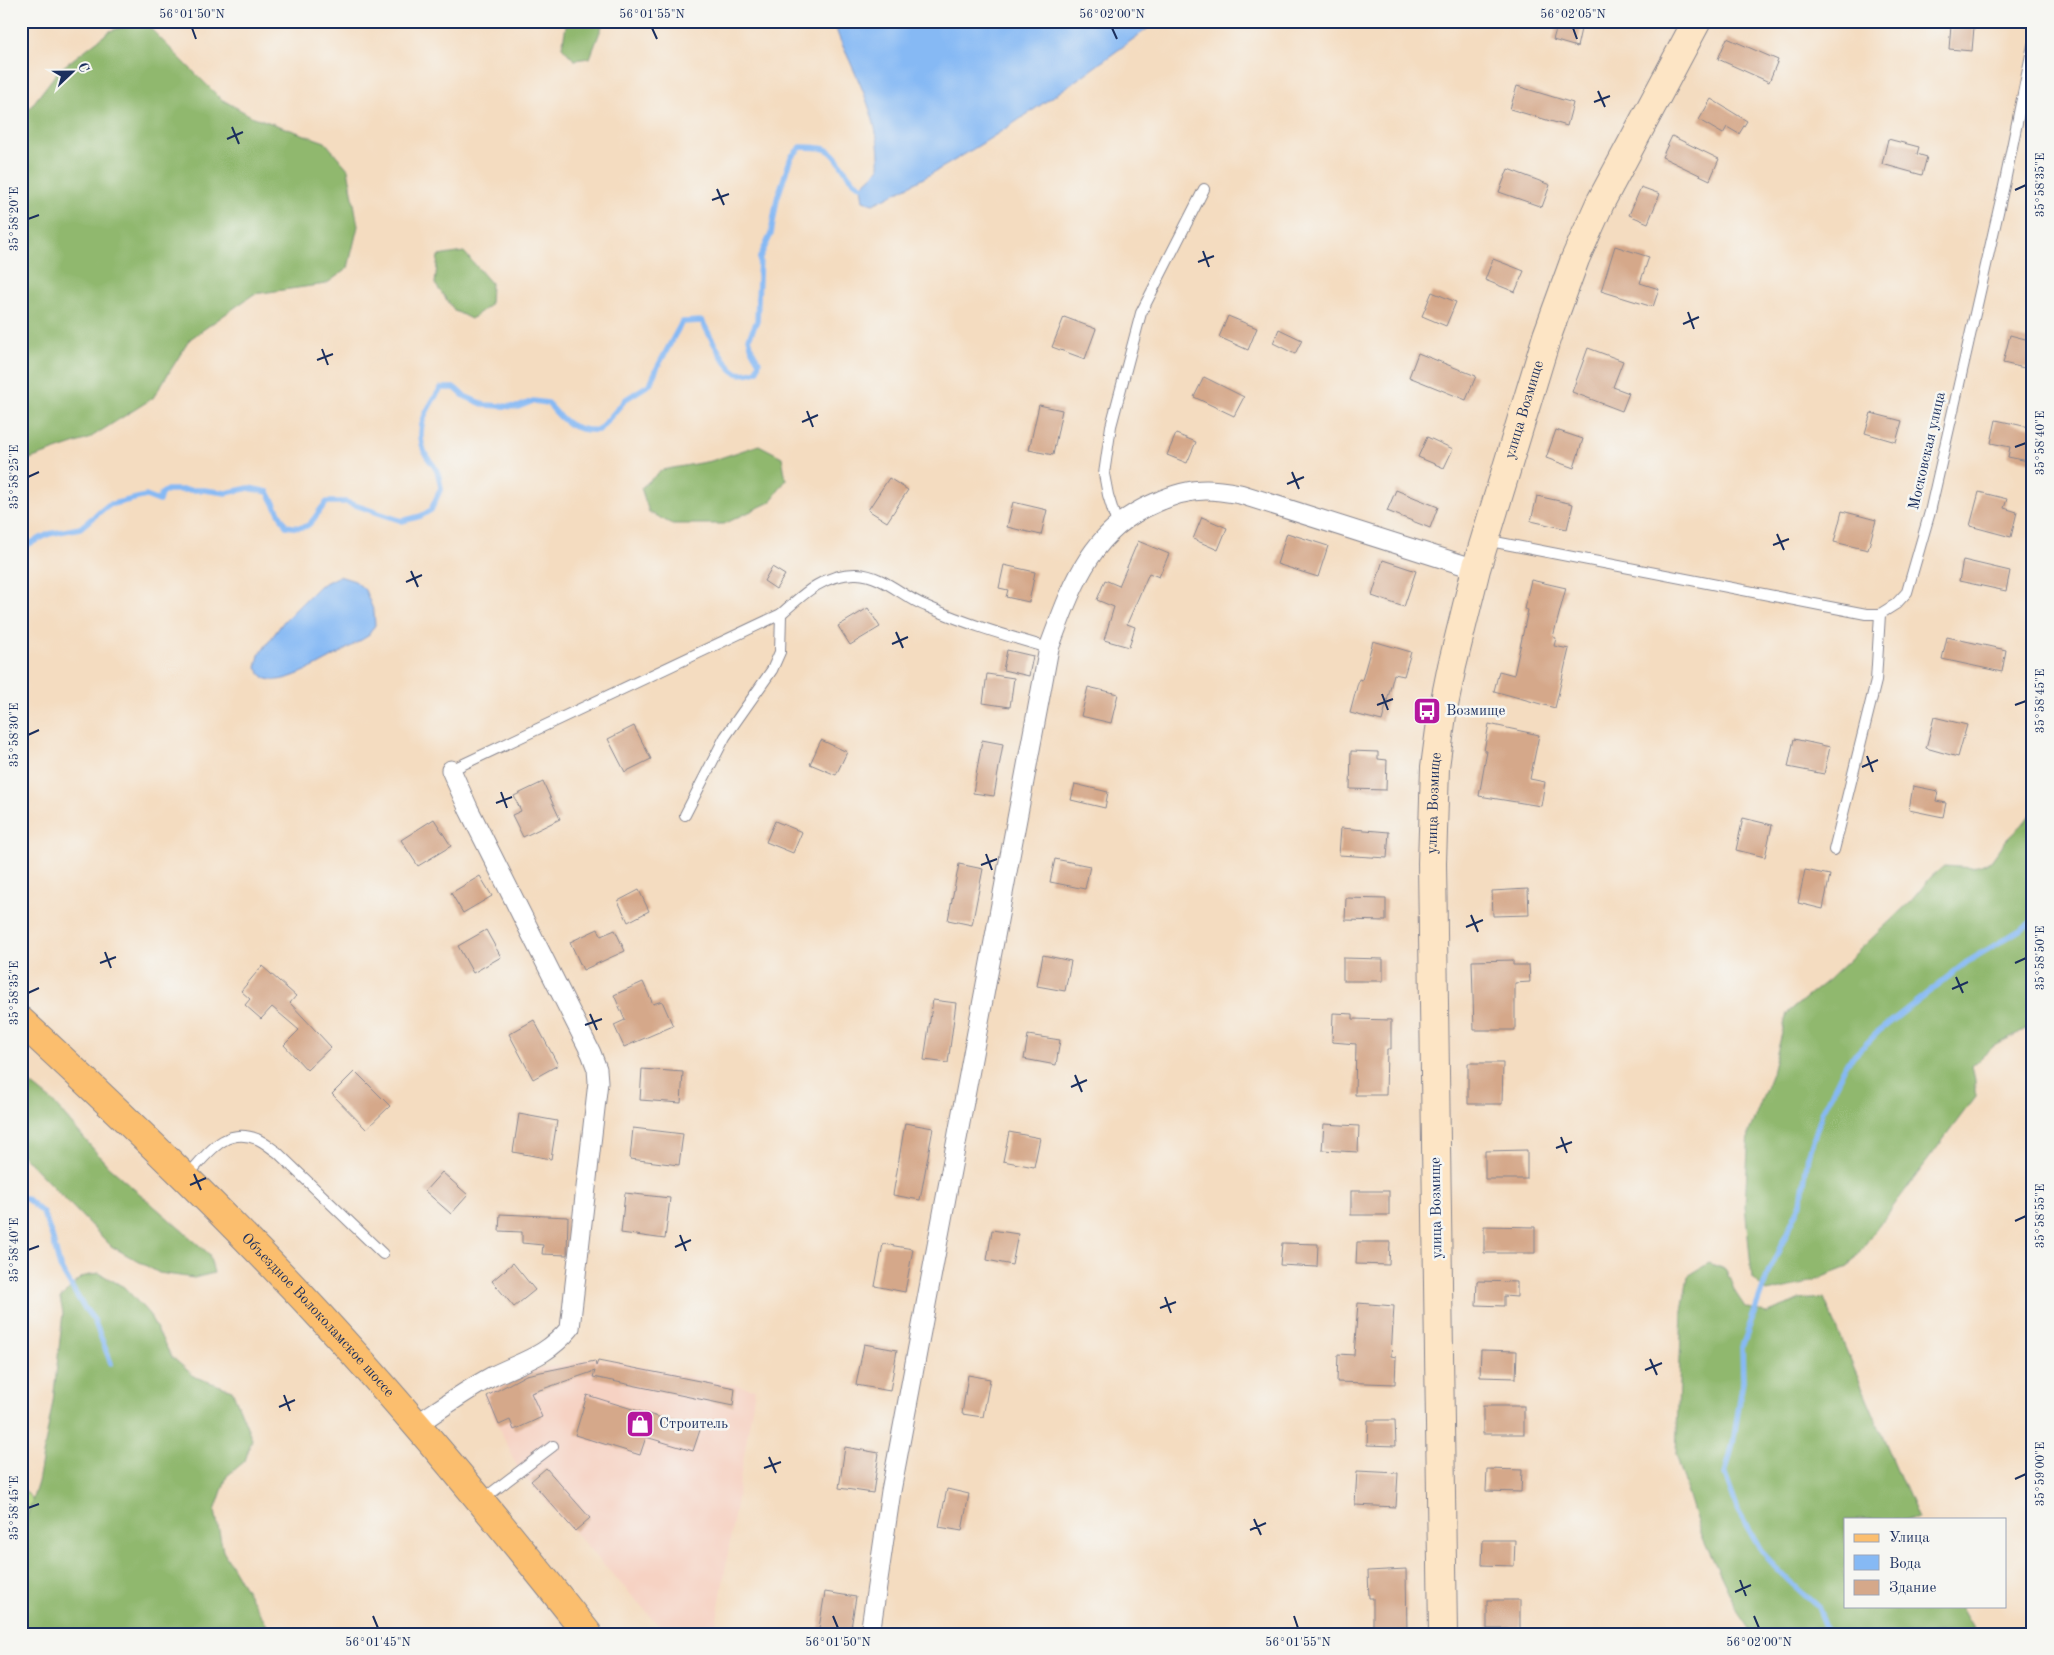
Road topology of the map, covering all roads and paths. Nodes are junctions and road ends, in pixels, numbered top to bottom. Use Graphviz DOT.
graph roads {
  1 [pos="1697,21"];
  2 [pos="2033,44"];
  3 [pos="1204,190"];
  4 [pos="1117,524"];
  5 [pos="1484,540"];
  6 [pos="1476,569"];
  7 [pos="781,614"];
  8 [pos="1880,614"];
  9 [pos="1049,648"];
  10 [pos="451,770"];
  11 [pos="685,816"];
  12 [pos="1834,850"];
  13 [pos="21,1021"];
  14 [pos="186,1177"];
  15 [pos="382,1254"];
  16 [pos="416,1425"];
  17 [pos="553,1446"];
  18 [pos="481,1501"];
  19 [pos="588,1634"];
  20 [pos="870,1634"];
  21 [pos="1443,1634"];
  1 -- 5 [label="main road, улица Возмище"];
  2 -- 8 [label="lane, Московская улица"];
  3 -- 4 [label="lane"];
  4 -- 6 [label="street"];
  4 -- 9 [label="street"];
  5 -- 6 [label="main road, улица Возмище"];
  5 -- 8 [label="lane"];
  6 -- 21 [label="main road, улица Возмище"];
  7 -- 9 [label="lane"];
  7 -- 10 [label="lane"];
  7 -- 11 [label="lane"];
  8 -- 12 [label="lane"];
  9 -- 20 [label="street"];
  10 -- 16 [label="street"];
  13 -- 14 [label="main road, Объездное Волоколамское шоссе"];
  14 -- 15 [label="lane"];
  14 -- 16 [label="main road, Объездное Волоколамское шоссе"];
  16 -- 18 [label="main road, Объездное Волоколамское шоссе"];
  17 -- 18 [label="lane"];
  18 -- 19 [label="main road, Объездное Волоколамское шоссе"];
}
